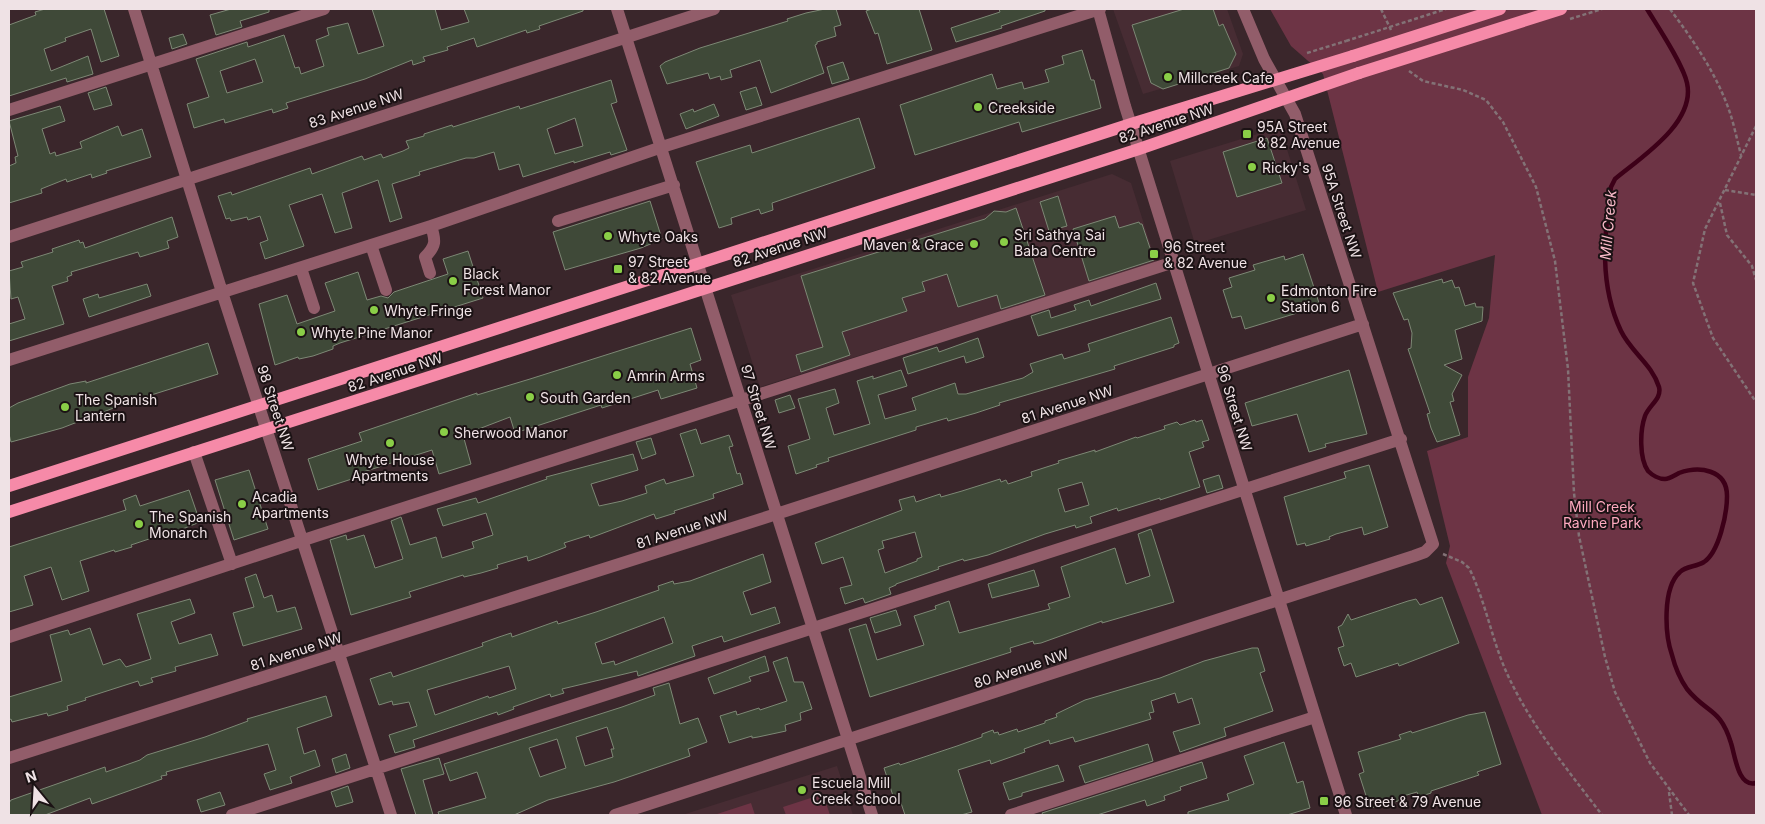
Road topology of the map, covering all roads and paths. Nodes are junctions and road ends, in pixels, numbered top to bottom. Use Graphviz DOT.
graph roads {
  1 [pos="134,9"];
  2 [pos="324,9"];
  3 [pos="617,9"];
  4 [pos="714,9"];
  5 [pos="1099,9"];
  6 [pos="1243,9"];
  7 [pos="1446,9"];
  8 [pos="1500,9"];
  9 [pos="1561,9"];
  10 [pos="1670,9"];
  11 [pos="626,37"];
  12 [pos="1307,53"];
  13 [pos="151,64"];
  14 [pos="1276,80"];
  15 [pos="1423,81"];
  16 [pos="1286,99"];
  17 [pos="9,110"];
  18 [pos="1131,124"];
  19 [pos="1756,126"];
  20 [pos="662,147"];
  21 [pos="1139,148"];
  22 [pos="1741,156"];
  23 [pos="187,179"];
  24 [pos="674,185"];
  25 [pos="1725,190"];
  26 [pos="1756,195"];
  27 [pos="1719,201"];
  28 [pos="558,221"];
  29 [pos="431,226"];
  30 [pos="9,237"];
  31 [pos="371,245"];
  32 [pos="1174,262"];
  33 [pos="698,263"];
  34 [pos="301,268"];
  35 [pos="430,273"];
  36 [pos="1756,280"];
  37 [pos="706,286"];
  38 [pos="386,290"];
  39 [pos="222,292"];
  40 [pos="314,308"];
  41 [pos="1363,324"];
  42 [pos="9,360"];
  43 [pos="1209,373"];
  44 [pos="741,399"];
  45 [pos="1756,402"];
  46 [pos="259,404"];
  47 [pos="267,429"];
  48 [pos="1400,439"];
  49 [pos="194,452"];
  50 [pos="9,486"];
  51 [pos="1245,489"];
  52 [pos="9,512"];
  53 [pos="777,514"];
  54 [pos="302,540"];
  55 [pos="1433,544"];
  56 [pos="232,564"];
  57 [pos="1280,601"];
  58 [pos="813,628"];
  59 [pos="9,637"];
  60 [pos="338,653"];
  61 [pos="1315,718"];
  62 [pos="848,740"];
  63 [pos="9,758"];
  64 [pos="376,768"];
  65 [pos="1669,791"];
  66 [pos="232,815"];
  67 [pos="391,815"];
  68 [pos="615,815"];
  69 [pos="872,815"];
  70 [pos="1010,815"];
  71 [pos="1346,815"];
  72 [pos="1602,815"];
  73 [pos="1672,815"];
  74 [pos="1689,815"];
  1 -- 13 [label="street, 98 Street NW"];
  2 -- 13 [label="street"];
  3 -- 11 [label="street, 97 Street NW"];
  4 -- 11 [label="street, 83 Avenue NW"];
  5 -- 18 [label="street, 96 Street NW"];
  5 -- 20 [label="street"];
  6 -- 14 [label="street, 95A Street NW"];
  7 -- 12 [label="path, bridge"];
  8 -- 14 [label="main road, 82 Avenue NW, bridge"];
  9 -- 16 [label="main road, 82 Avenue NW, bridge"];
  10 -- 22 [label="path"];
  11 -- 20 [label="street, 97 Street NW"];
  11 -- 23 [label="street, 83 Avenue NW"];
  13 -- 17 [label="street"];
  13 -- 23 [label="street, 98 Street NW"];
  14 -- 16 [label="street, 95A Street NW"];
  14 -- 18 [label="main road, 82 Avenue NW"];
  15 -- 65 [label="path"];
  16 -- 21 [label="main road, 82 Avenue NW"];
  16 -- 41 [label="street, 95A Street NW"];
  18 -- 21 [label="street, 96 Street NW"];
  18 -- 33 [label="main road, 82 Avenue NW"];
  19 -- 22 [label="path"];
  20 -- 24 [label="street, 97 Street NW"];
  20 -- 29 [label="street"];
  21 -- 32 [label="street, 96 Street NW"];
  21 -- 37 [label="main road, 82 Avenue NW"];
  22 -- 25 [label="path"];
  23 -- 30 [label="street, 83 Avenue NW"];
  23 -- 39 [label="street, 98 Street NW"];
  24 -- 28 [label="street"];
  24 -- 33 [label="street, 97 Street NW"];
  25 -- 26 [label="path"];
  25 -- 27 [label="path"];
  27 -- 36 [label="path"];
  27 -- 45 [label="path"];
  29 -- 31 [label="street"];
  29 -- 35 [label="street"];
  31 -- 34 [label="street"];
  31 -- 38 [label="street"];
  32 -- 43 [label="street, 96 Street NW"];
  32 -- 44 [label="street"];
  33 -- 37 [label="street, 97 Street NW"];
  33 -- 46 [label="main road, 82 Avenue NW"];
  34 -- 39 [label="street"];
  34 -- 40 [label="street"];
  37 -- 44 [label="street, 97 Street NW"];
  37 -- 47 [label="main road, 82 Avenue NW"];
  39 -- 42 [label="street"];
  39 -- 46 [label="street, 98 Street NW"];
  41 -- 43 [label="street, 81 Avenue NW"];
  41 -- 48 [label="street, 95A Street NW"];
  43 -- 51 [label="street, 96 Street NW"];
  43 -- 53 [label="street, 81 Avenue NW"];
  44 -- 53 [label="street, 97 Street NW"];
  44 -- 54 [label="street"];
  46 -- 47 [label="street, 98 Street NW"];
  46 -- 50 [label="main road, 82 Avenue NW"];
  47 -- 49 [label="main road, 82 Avenue NW"];
  47 -- 54 [label="street, 98 Street NW"];
  48 -- 51 [label="street"];
  48 -- 55 [label="street, 95A Street NW"];
  49 -- 52 [label="main road, 82 Avenue NW"];
  49 -- 56 [label="street"];
  51 -- 57 [label="street, 96 Street NW"];
  51 -- 58 [label="street"];
  53 -- 58 [label="street, 97 Street NW"];
  53 -- 60 [label="street, 81 Avenue NW"];
  54 -- 56 [label="street"];
  54 -- 60 [label="street, 98 Street NW"];
  55 -- 57 [label="street, 80 Avenue NW"];
  55 -- 72 [label="path"];
  56 -- 59 [label="street"];
  57 -- 61 [label="street, 96 Street NW"];
  57 -- 62 [label="street, 80 Avenue NW"];
  58 -- 62 [label="street, 97 Street NW"];
  58 -- 64 [label="street"];
  60 -- 63 [label="street, 81 Avenue NW"];
  60 -- 64 [label="street, 98 Street NW"];
  61 -- 70 [label="street"];
  61 -- 71 [label="street, 96 Street NW"];
  62 -- 68 [label="street, 80 Avenue NW"];
  62 -- 69 [label="street, 97 Street NW"];
  64 -- 66 [label="street"];
  64 -- 67 [label="street, 98 Street NW"];
  65 -- 73 [label="path"];
  65 -- 74 [label="path"];
}
